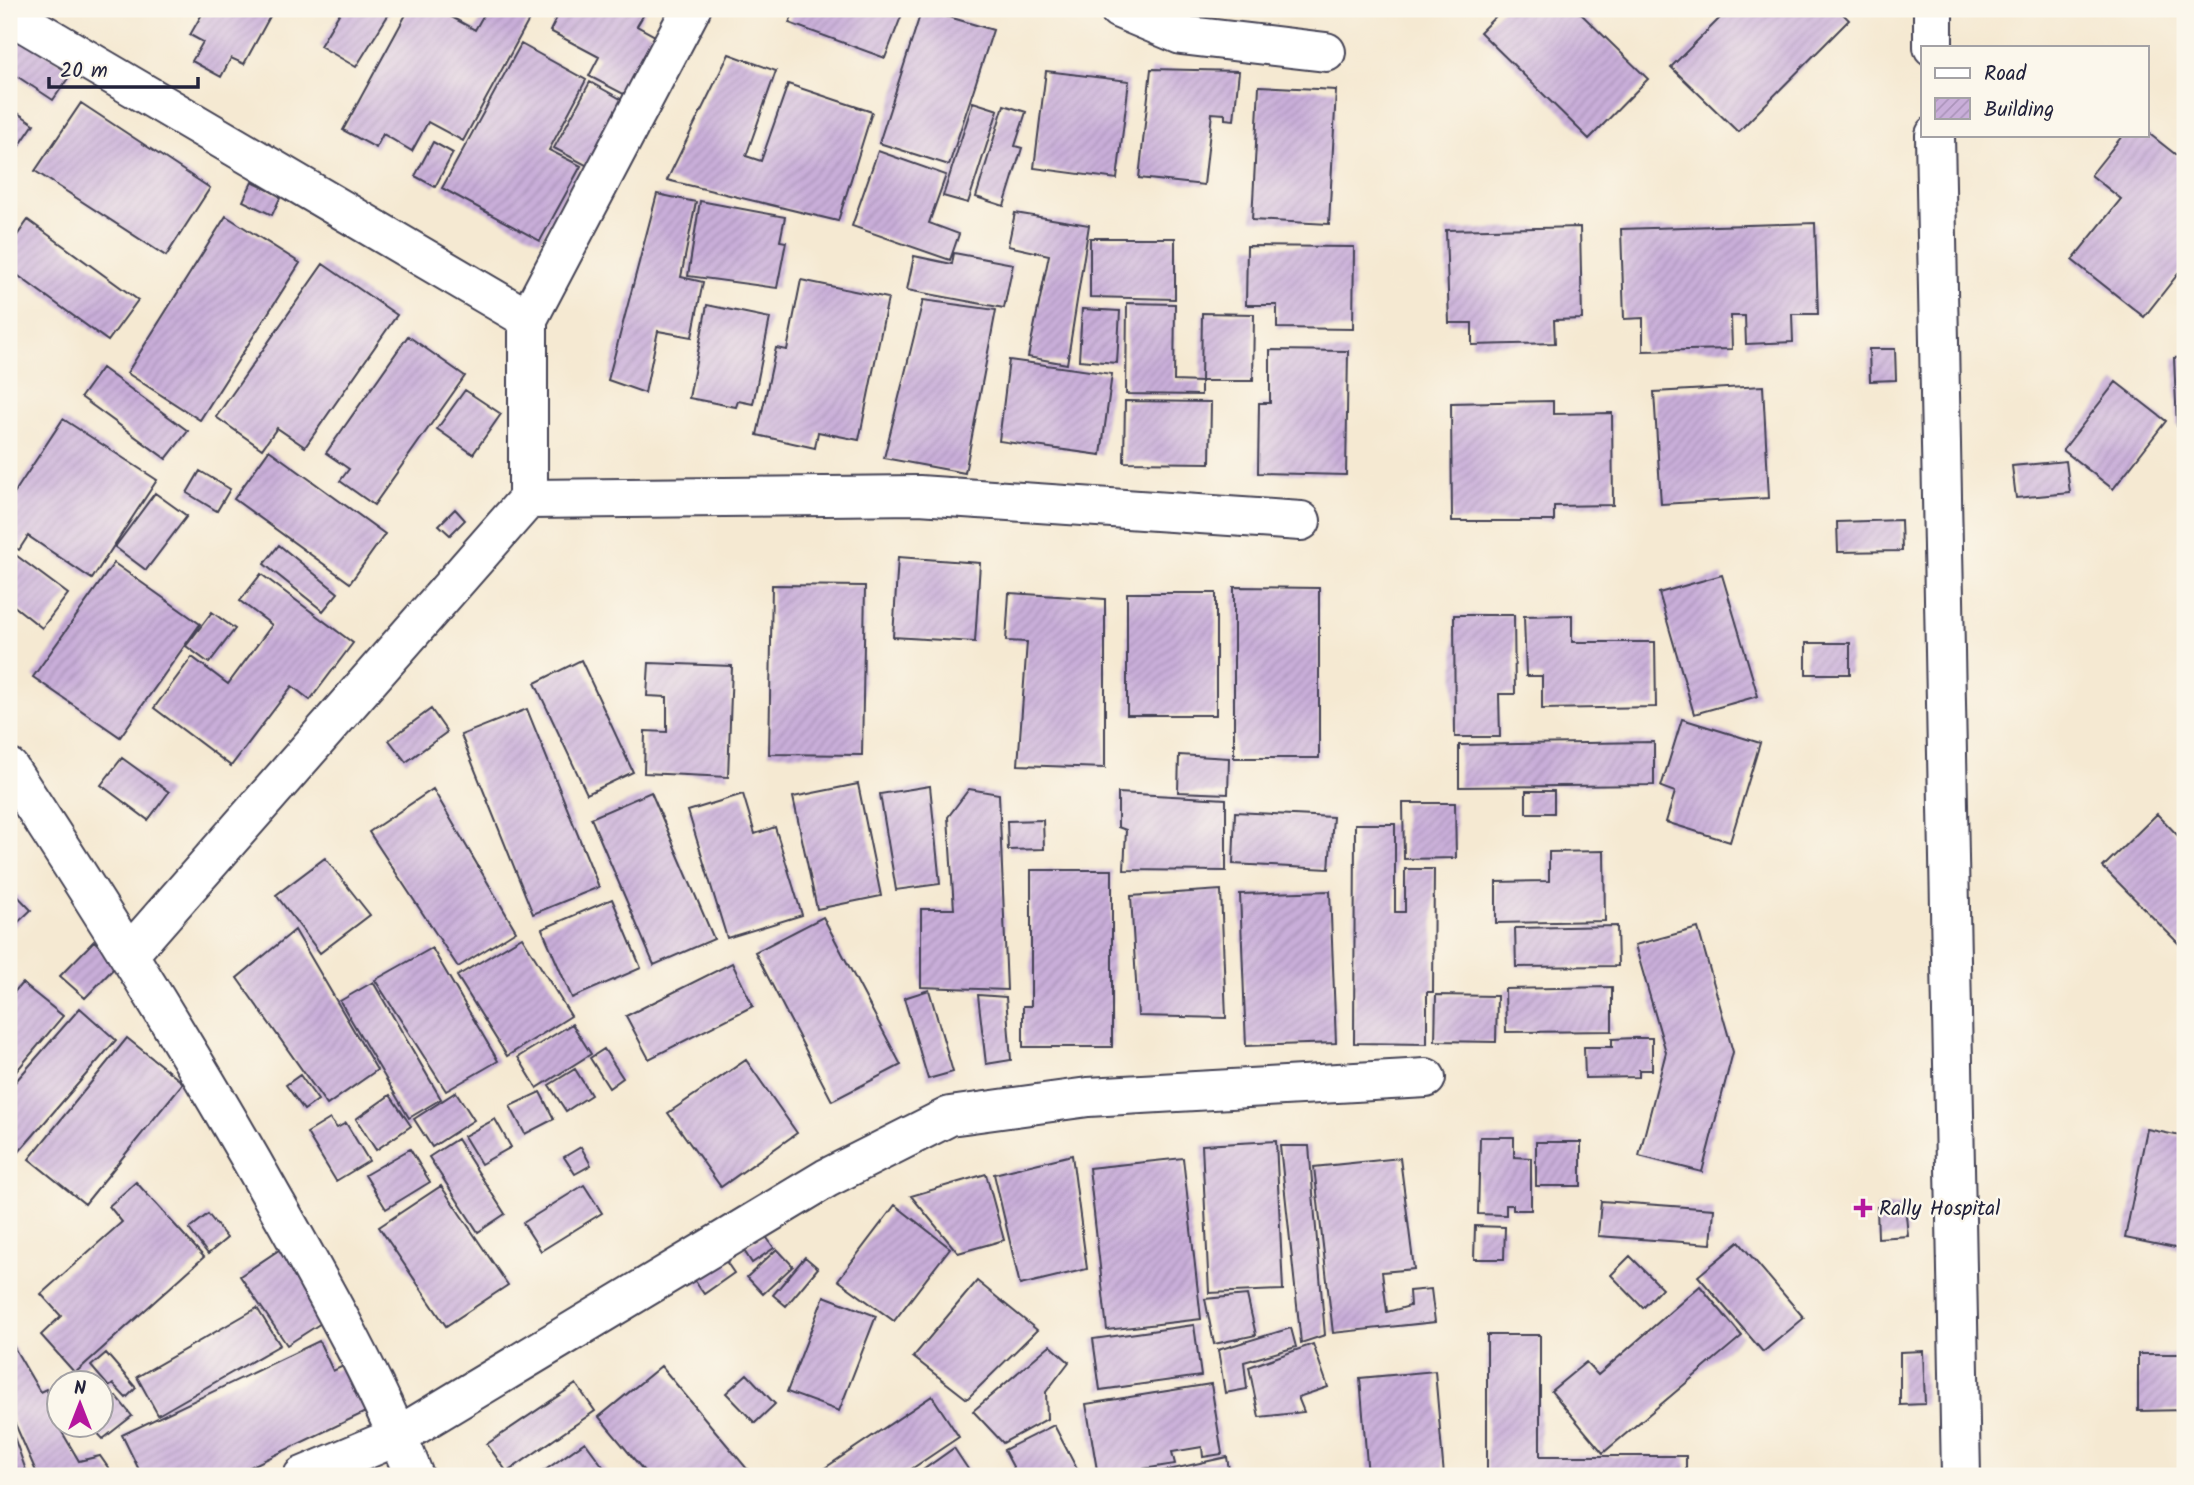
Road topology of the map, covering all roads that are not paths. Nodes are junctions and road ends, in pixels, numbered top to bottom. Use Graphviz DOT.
graph roads {
  1 [pos="691,9"];
  2 [pos="1119,9"];
  3 [pos="1933,9"];
  4 [pos="9,14"];
  5 [pos="1933,46"];
  6 [pos="1326,52"];
  7 [pos="1935,136"];
  8 [pos="528,319"];
  9 [pos="528,499"];
  10 [pos="1301,521"];
  11 [pos="9,768"];
  12 [pos="130,953"];
  13 [pos="1426,1078"];
  14 [pos="398,1436"];
  15 [pos="303,1476"];
  16 [pos="414,1476"];
  17 [pos="1961,1476"];
  1 -- 8 [label="street"];
  2 -- 6 [label="street"];
  3 -- 5 [label="street"];
  4 -- 8 [label="street"];
  7 -- 17 [label="street"];
  8 -- 9 [label="street"];
  9 -- 10 [label="street"];
  9 -- 12 [label="street"];
  11 -- 12 [label="street"];
  12 -- 14 [label="street"];
  13 -- 14 [label="street"];
  14 -- 15 [label="street"];
  14 -- 16 [label="street"];
}
